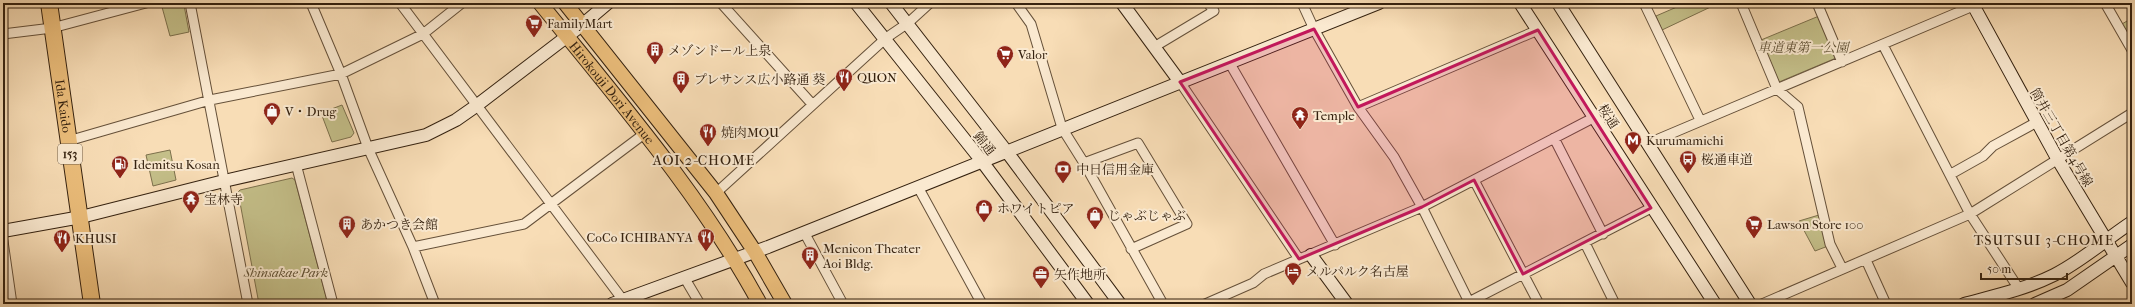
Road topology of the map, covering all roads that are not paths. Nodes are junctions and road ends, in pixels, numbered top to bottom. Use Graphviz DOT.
graph roads {
  1 [pos="48,3"];
  2 [pos="146,3"];
  3 [pos="190,3"];
  4 [pos="311,3"];
  5 [pos="400,3"];
  6 [pos="462,3"];
  7 [pos="540,3"];
  8 [pos="565,3"];
  9 [pos="608,3"];
  10 [pos="721,3"];
  11 [pos="856,3"];
  12 [pos="891,3"];
  13 [pos="930,3"];
  14 [pos="1016,3"];
  15 [pos="1122,3"];
  16 [pos="1208,3"];
  17 [pos="1302,3"];
  18 [pos="1379,3"];
  19 [pos="1520,3"];
  20 [pos="1558,3"];
  21 [pos="1644,3"];
  22 [pos="1741,3"];
  23 [pos="1817,3"];
  24 [pos="2105,3"];
  25 [pos="1972,5"];
  26 [pos="1363,6"];
  27 [pos="908,23"];
  28 [pos="582,26"];
  29 [pos="52,28"];
  30 [pos="1314,29"];
  31 [pos="1538,30"];
  32 [pos="3,34"];
  33 [pos="423,34"];
  34 [pos="568,37"];
  35 [pos="886,38"];
  36 [pos="1883,45"];
  37 [pos="1154,47"];
  38 [pos="2132,50"];
  39 [pos="1229,62"];
  40 [pos="1842,62"];
  41 [pos="341,74"];
  42 [pos="1180,82"];
  43 [pos="1777,89"];
  44 [pos="210,100"];
  45 [pos="812,104"];
  46 [pos="476,106"];
  47 [pos="1358,107"];
  48 [pos="2132,113"];
  49 [pos="1593,118"];
  50 [pos="1700,120"];
  51 [pos="2037,122"];
  52 [pos="1062,128"];
  53 [pos="644,134"];
  54 [pos="1554,138"];
  55 [pos="68,141"];
  56 [pos="1649,143"];
  57 [pos="368,148"];
  58 [pos="1007,152"];
  59 [pos="981,160"];
  60 [pos="2058,160"];
  61 [pos="1084,163"];
  62 [pos="296,164"];
  63 [pos="1951,174"];
  64 [pos="224,180"];
  65 [pos="1474,180"];
  66 [pos="918,187"];
  67 [pos="716,193"];
  68 [pos="551,205"];
  69 [pos="1422,207"];
  70 [pos="1652,208"];
  71 [pos="1970,214"];
  72 [pos="81,217"];
  73 [pos="2132,222"];
  74 [pos="3,231"];
  75 [pos="804,232"];
  76 [pos="1603,234"];
  77 [pos="2107,238"];
  78 [pos="3,241"];
  79 [pos="1584,243"];
  80 [pos="1335,245"];
  81 [pos="2132,246"];
  82 [pos="413,247"];
  83 [pos="1131,249"];
  84 [pos="755,252"];
  85 [pos="1311,255"];
  86 [pos="2117,255"];
  87 [pos="735,258"];
  88 [pos="1299,259"];
  89 [pos="1866,260"];
  90 [pos="1842,268"];
  91 [pos="1523,274"];
  92 [pos="684,277"];
  93 [pos="2132,282"];
  94 [pos="2019,289"];
  95 [pos="625,302"];
  96 [pos="1469,303"];
  97 [pos="12,304"];
  98 [pos="92,304"];
  99 [pos="248,304"];
  100 [pos="333,304"];
  101 [pos="435,304"];
  102 [pos="612,304"];
  103 [pos="700,304"];
  104 [pos="760,304"];
  105 [pos="785,304"];
  106 [pos="844,304"];
  107 [pos="982,304"];
  108 [pos="1088,304"];
  109 [pos="1120,304"];
  110 [pos="1163,304"];
  111 [pos="1205,304"];
  112 [pos="1347,304"];
  113 [pos="1539,304"];
  114 [pos="1615,304"];
  115 [pos="1715,304"];
  116 [pos="1750,304"];
  117 [pos="1762,304"];
  118 [pos="1886,304"];
  119 [pos="1964,304"];
  120 [pos="2035,304"];
  1 -- 29 [label="highway, Ida Kaido / 153"];
  2 -- 29 [label="street"];
  3 -- 44 [label="street"];
  4 -- 41 [label="street"];
  5 -- 33 [label="street"];
  6 -- 33 [label="street"];
  7 -- 34 [label="main road, Hirokouji Dori Avenue"];
  8 -- 28 [label="main road, Hirokouji Dori Avenue"];
  9 -- 28 [label="street"];
  10 -- 45 [label="street"];
  11 -- 35 [label="street, 錦通"];
  12 -- 27 [label="street, 錦通"];
  13 -- 27 [label="street"];
  14 -- 52 [label="street"];
  15 -- 37 [label="street"];
  16 -- 37 [label="street"];
  17 -- 30 [label="street"];
  18 -- 26 [label="street"];
  19 -- 31 [label="street, 桜通"];
  20 -- 56 [label="street, 桜通"];
  21 -- 50 [label="street"];
  22 -- 43 [label="street"];
  23 -- 40 [label="street"];
  24 -- 38 [label="street"];
  25 -- 36 [label="street"];
  25 -- 51 [label="street, 筒井三丁目第4号線"];
  26 -- 30 [label="street"];
  27 -- 35 [label="street"];
  27 -- 58 [label="street, 錦通"];
  28 -- 34 [label="street"];
  28 -- 67 [label="main road, Hirokouji Dori Avenue"];
  29 -- 32 [label="street"];
  29 -- 55 [label="highway, Ida Kaido / 153"];
  30 -- 39 [label="street"];
  30 -- 47 [label="street"];
  31 -- 47 [label="street"];
  31 -- 49 [label="street, 桜通"];
  33 -- 41 [label="street"];
  33 -- 46 [label="street"];
  34 -- 46 [label="street"];
  34 -- 53 [label="main road, Hirokouji Dori Avenue"];
  35 -- 45 [label="street"];
  35 -- 59 [label="street, 錦通"];
  36 -- 40 [label="street"];
  36 -- 63 [label="street"];
  37 -- 42 [label="street"];
  39 -- 42 [label="street"];
  39 -- 80 [label="street"];
  40 -- 43 [label="street"];
  41 -- 44 [label="street"];
  41 -- 57 [label="street"];
  42 -- 52 [label="street"];
  42 -- 88 [label="street"];
  43 -- 50 [label="street"];
  43 -- 90 [label="street"];
  44 -- 55 [label="street"];
  44 -- 64 [label="street"];
  45 -- 67 [label="street"];
  46 -- 57 [label="street"];
  46 -- 68 [label="street"];
  47 -- 69 [label="street"];
  48 -- 60 [label="street"];
  49 -- 54 [label="street"];
  49 -- 70 [label="street, 桜通"];
  50 -- 56 [label="street"];
  51 -- 60 [label="street, 筒井三丁目第4号線"];
  51 -- 63 [label="street"];
  52 -- 58 [label="street"];
  52 -- 61 [label="street"];
  53 -- 68 [label="street"];
  53 -- 87 [label="main road, Hirokouji Dori Avenue"];
  54 -- 65 [label="street"];
  54 -- 76 [label="street"];
  55 -- 72 [label="highway, Ida Kaido / 153"];
  56 -- 116 [label="street, 桜通"];
  57 -- 62 [label="street"];
  57 -- 82 [label="street"];
  58 -- 59 [label="street"];
  58 -- 109 [label="street, 錦通"];
  59 -- 66 [label="street"];
  59 -- 108 [label="street, 錦通"];
  60 -- 71 [label="street"];
  60 -- 77 [label="street, 筒井三丁目第4号線"];
  61 -- 83 [label="street"];
  61 -- 83 [label="street"];
  62 -- 64 [label="street"];
  62 -- 100 [label="street"];
  63 -- 71 [label="street"];
  64 -- 72 [label="street"];
  64 -- 99 [label="street"];
  65 -- 69 [label="street"];
  65 -- 91 [label="street"];
  66 -- 75 [label="street"];
  66 -- 107 [label="street"];
  67 -- 84 [label="main road, Hirokouji Dori Avenue"];
  68 -- 82 [label="street"];
  68 -- 95 [label="street"];
  69 -- 80 [label="street"];
  69 -- 96 [label="street"];
  70 -- 76 [label="street"];
  70 -- 115 [label="street, 桜通"];
  71 -- 89 [label="street"];
  71 -- 94 [label="street"];
  72 -- 74 [label="street"];
  72 -- 98 [label="highway, Ida Kaido / 153"];
  73 -- 77 [label="street"];
  75 -- 84 [label="street"];
  75 -- 106 [label="street"];
  76 -- 79 [label="street"];
  77 -- 86 [label="street, 筒井三丁目第4号線"];
  77 -- 94 [label="street"];
  78 -- 97 [label="street"];
  79 -- 91 [label="street"];
  79 -- 114 [label="street"];
  80 -- 85 [label="street"];
  81 -- 86 [label="street"];
  82 -- 101 [label="street"];
  83 -- 110 [label="street"];
  84 -- 87 [label="street"];
  84 -- 105 [label="main road, Hirokouji Dori Avenue"];
  85 -- 88 [label="street"];
  85 -- 112 [label="street"];
  86 -- 93 [label="street, 筒井三丁目第4号線"];
  86 -- 120 [label="street"];
  87 -- 92 [label="street"];
  87 -- 104 [label="main road, Hirokouji Dori Avenue"];
  88 -- 111 [label="street"];
  89 -- 90 [label="street"];
  89 -- 118 [label="street"];
  90 -- 117 [label="street"];
  91 -- 96 [label="street"];
  91 -- 113 [label="street"];
  92 -- 95 [label="street"];
  92 -- 103 [label="street"];
  94 -- 119 [label="street"];
  95 -- 102 [label="street"];
}
